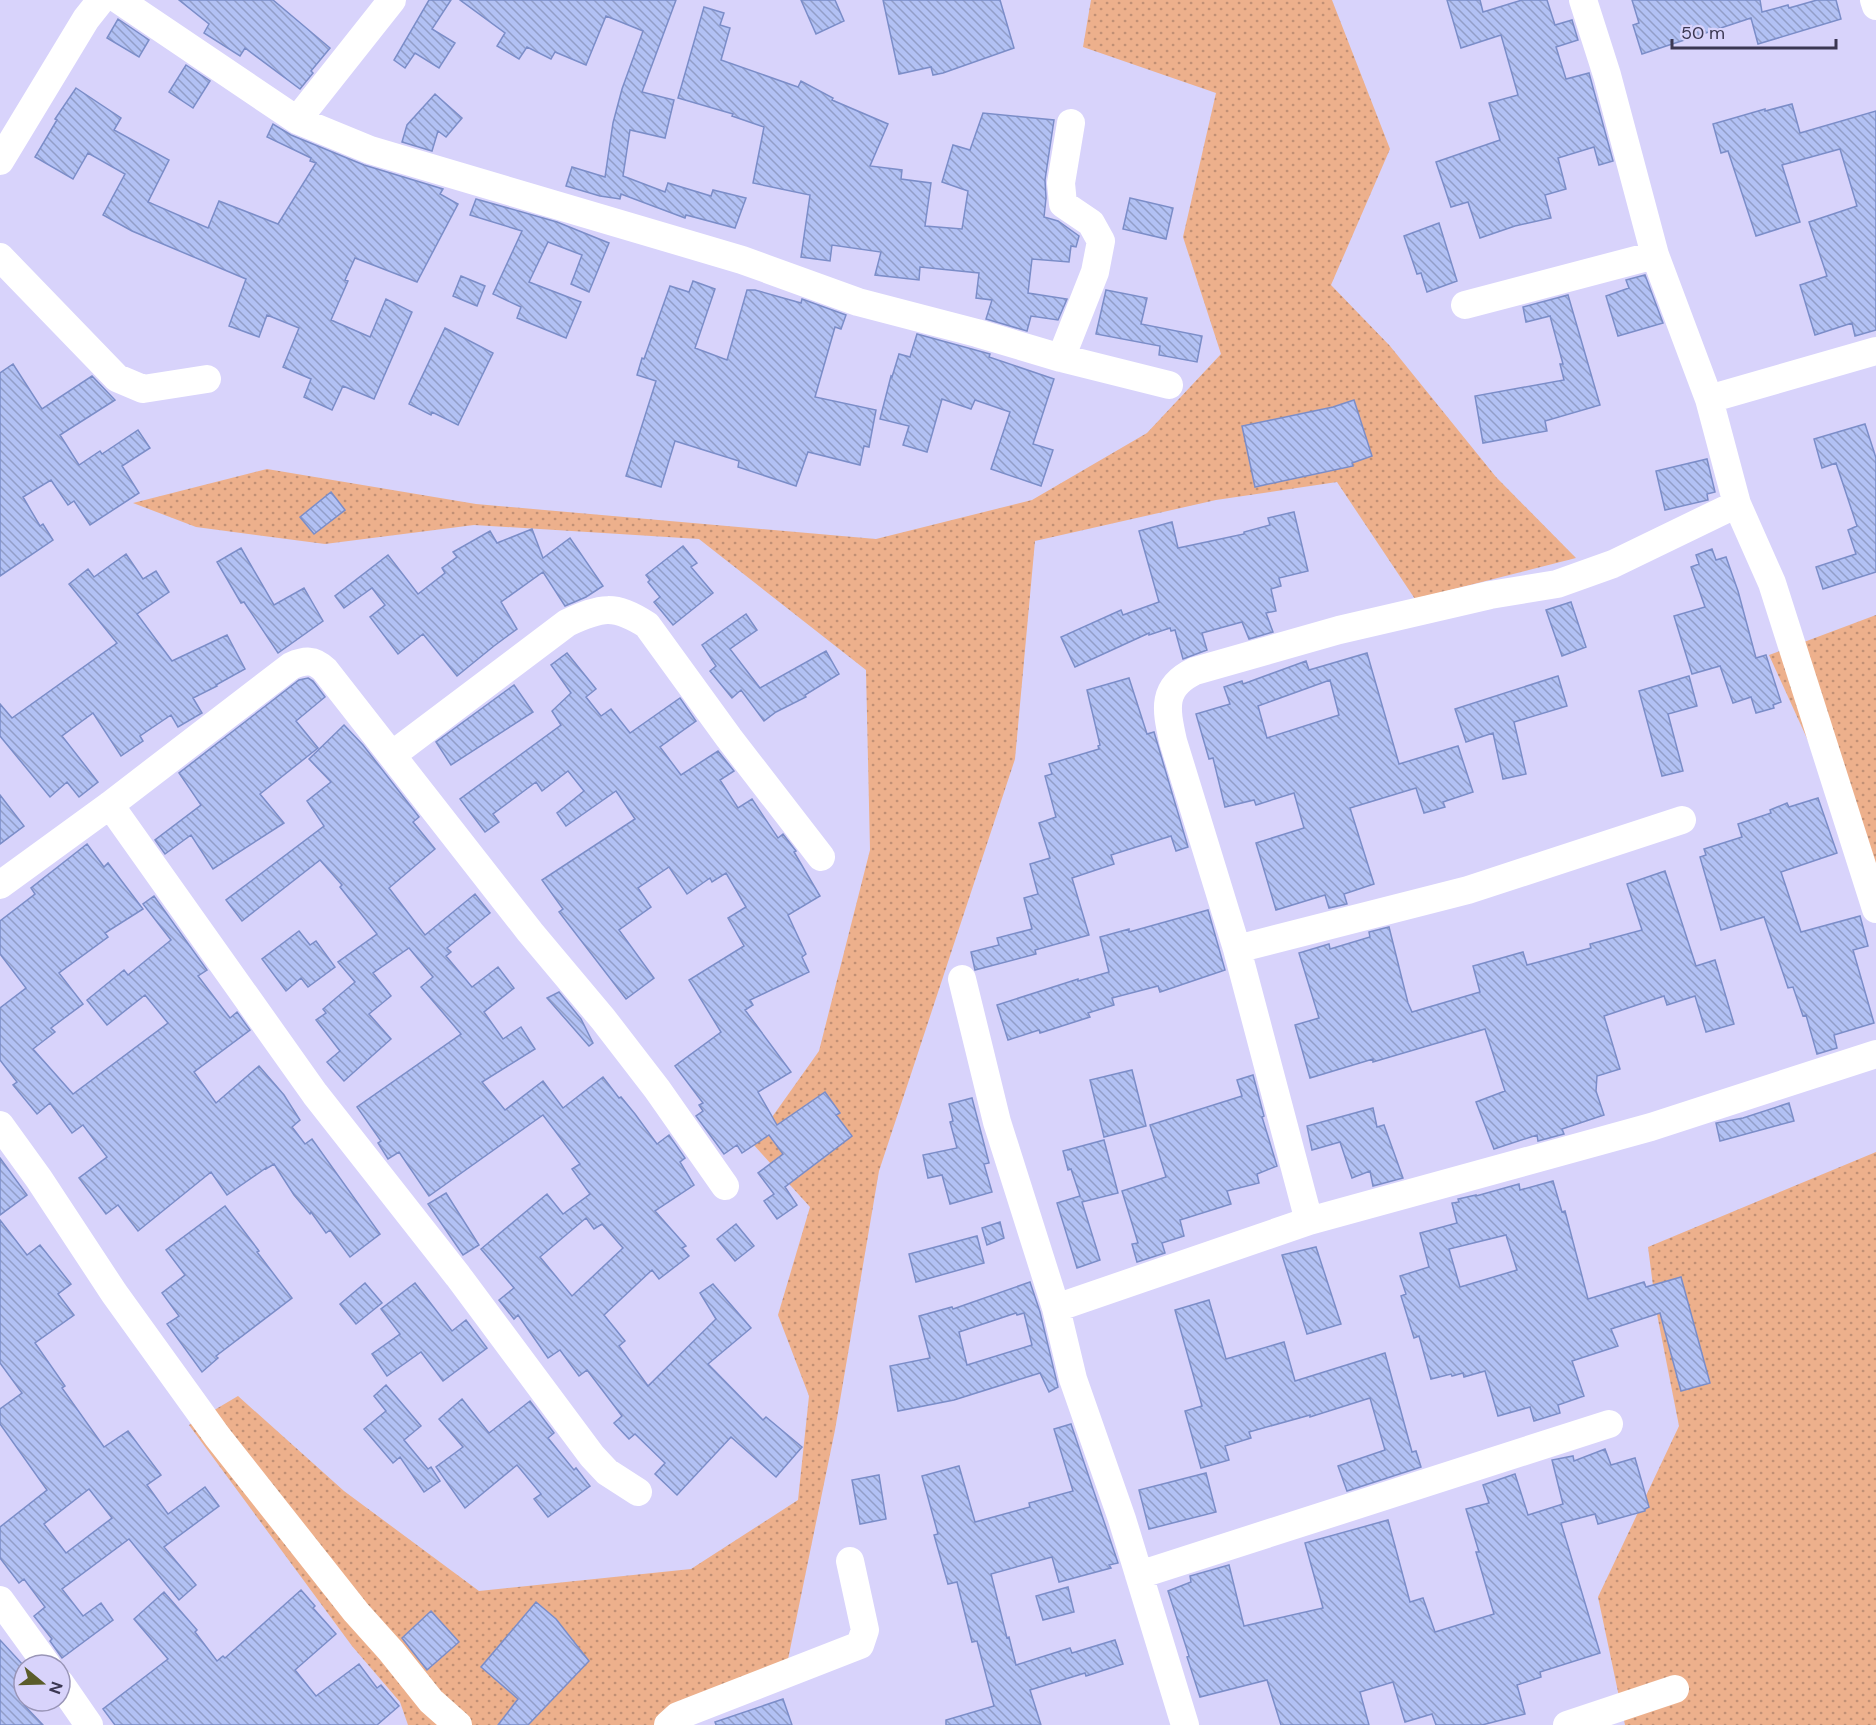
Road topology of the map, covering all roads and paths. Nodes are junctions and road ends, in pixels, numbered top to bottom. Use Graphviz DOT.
graph roads {
  1 [pos="101,0"];
  2 [pos="119,0"];
  3 [pos="392,0"];
  4 [pos="1583,0"];
  5 [pos="1874,0"];
  6 [pos="1876,6"];
  7 [pos="297,120"];
  8 [pos="1071,123"];
  9 [pos="0,161"];
  10 [pos="1655,255"];
  11 [pos="0,257"];
  12 [pos="1465,305"];
  13 [pos="1876,351"];
  14 [pos="1061,358"];
  15 [pos="207,379"];
  16 [pos="1169,385"];
  17 [pos="1709,399"];
  18 [pos="1737,504"];
  19 [pos="392,755"];
  20 [pos="110,805"];
  21 [pos="1682,820"];
  22 [pos="821,856"];
  23 [pos="0,885"];
  24 [pos="1876,909"];
  25 [pos="1237,949"];
  26 [pos="962,979"];
  27 [pos="1876,1054"];
  28 [pos="0,1125"];
  29 [pos="725,1186"];
  30 [pos="1309,1221"];
  31 [pos="1056,1308"];
  32 [pos="1609,1424"];
  33 [pos="638,1492"];
  34 [pos="850,1561"];
  35 [pos="1139,1575"];
  36 [pos="0,1600"];
  37 [pos="38,1653"];
  38 [pos="1675,1689"];
  39 [pos="72,1700"];
  40 [pos="90,1725"];
  41 [pos="458,1725"];
  42 [pos="668,1725"];
  43 [pos="1185,1725"];
  44 [pos="1567,1725"];
  1 -- 9 [label="street"];
  2 -- 7 [label="street"];
  3 -- 7 [label="street"];
  4 -- 10 [label="street"];
  5 -- 6 [label="street"];
  7 -- 14 [label="street"];
  8 -- 14 [label="street"];
  10 -- 12 [label="street"];
  10 -- 17 [label="street"];
  11 -- 15 [label="street"];
  13 -- 17 [label="street"];
  14 -- 16 [label="street"];
  17 -- 18 [label="street"];
  18 -- 24 [label="street"];
  18 -- 25 [label="street"];
  19 -- 20 [label="street"];
  19 -- 22 [label="street"];
  19 -- 29 [label="street"];
  20 -- 23 [label="street"];
  20 -- 33 [label="street"];
  21 -- 25 [label="street"];
  25 -- 30 [label="street"];
  26 -- 31 [label="street"];
  27 -- 30 [label="street"];
  28 -- 41 [label="street"];
  30 -- 31 [label="street"];
  31 -- 35 [label="street"];
  32 -- 35 [label="street"];
  34 -- 42 [label="street"];
  35 -- 43 [label="street"];
  36 -- 37 [label="street"];
  38 -- 44 [label="street"];
  39 -- 40 [label="street"];
}
